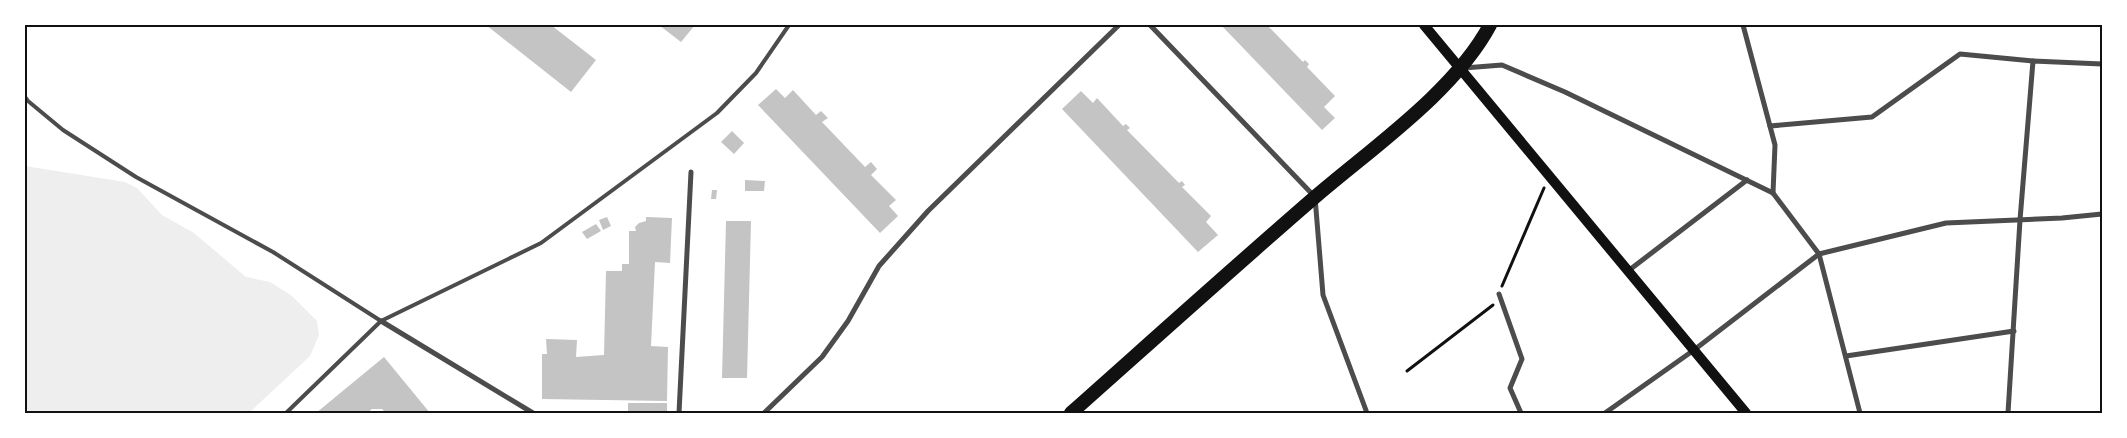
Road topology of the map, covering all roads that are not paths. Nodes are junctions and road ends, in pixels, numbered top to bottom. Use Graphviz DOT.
graph roads {
  1 [pos="789,25"];
  2 [pos="1119,25"];
  3 [pos="1150,25"];
  4 [pos="1424,25"];
  5 [pos="1490,25"];
  6 [pos="1743,25"];
  7 [pos="2033,61"];
  8 [pos="2102,64"];
  9 [pos="1459,68"];
  10 [pos="25,97"];
  11 [pos="1770,126"];
  12 [pos="691,172"];
  13 [pos="1747,180"];
  14 [pos="1773,193"];
  15 [pos="1315,197"];
  16 [pos="2102,214"];
  17 [pos="2020,220"];
  18 [pos="1819,254"];
  19 [pos="1628,271"];
  20 [pos="1499,294"];
  21 [pos="382,321"];
  22 [pos="2014,330"];
  23 [pos="1694,350"];
  24 [pos="1846,356"];
  25 [pos="286,413"];
  26 [pos="533,413"];
  27 [pos="679,413"];
  28 [pos="764,413"];
  29 [pos="1071,413"];
  30 [pos="1367,413"];
  31 [pos="1522,413"];
  32 [pos="1606,413"];
  33 [pos="1746,413"];
  34 [pos="1860,413"];
  35 [pos="2008,413"];
  1 -- 21 [label="lane"];
  2 -- 28 [label="street"];
  3 -- 15 [label="street"];
  4 -- 9 [label="main road"];
  5 -- 9 [label="highway"];
  6 -- 11 [label="street"];
  7 -- 8 [label="street"];
  7 -- 11 [label="street"];
  7 -- 17 [label="street"];
  9 -- 13 [label="street"];
  9 -- 15 [label="highway"];
  9 -- 19 [label="main road"];
  10 -- 21 [label="lane"];
  11 -- 14 [label="street"];
  12 -- 27 [label="street"];
  13 -- 14 [label="street"];
  13 -- 19 [label="street"];
  14 -- 18 [label="street"];
  15 -- 29 [label="highway"];
  15 -- 30 [label="street"];
  16 -- 17 [label="street"];
  17 -- 18 [label="street"];
  17 -- 22 [label="street"];
  18 -- 23 [label="street"];
  18 -- 24 [label="street"];
  19 -- 23 [label="main road"];
  20 -- 31 [label="street"];
  21 -- 25 [label="lane"];
  21 -- 26 [label="street"];
  22 -- 24 [label="street"];
  22 -- 35 [label="street"];
  23 -- 32 [label="street"];
  23 -- 33 [label="main road"];
  24 -- 34 [label="street"];
}
